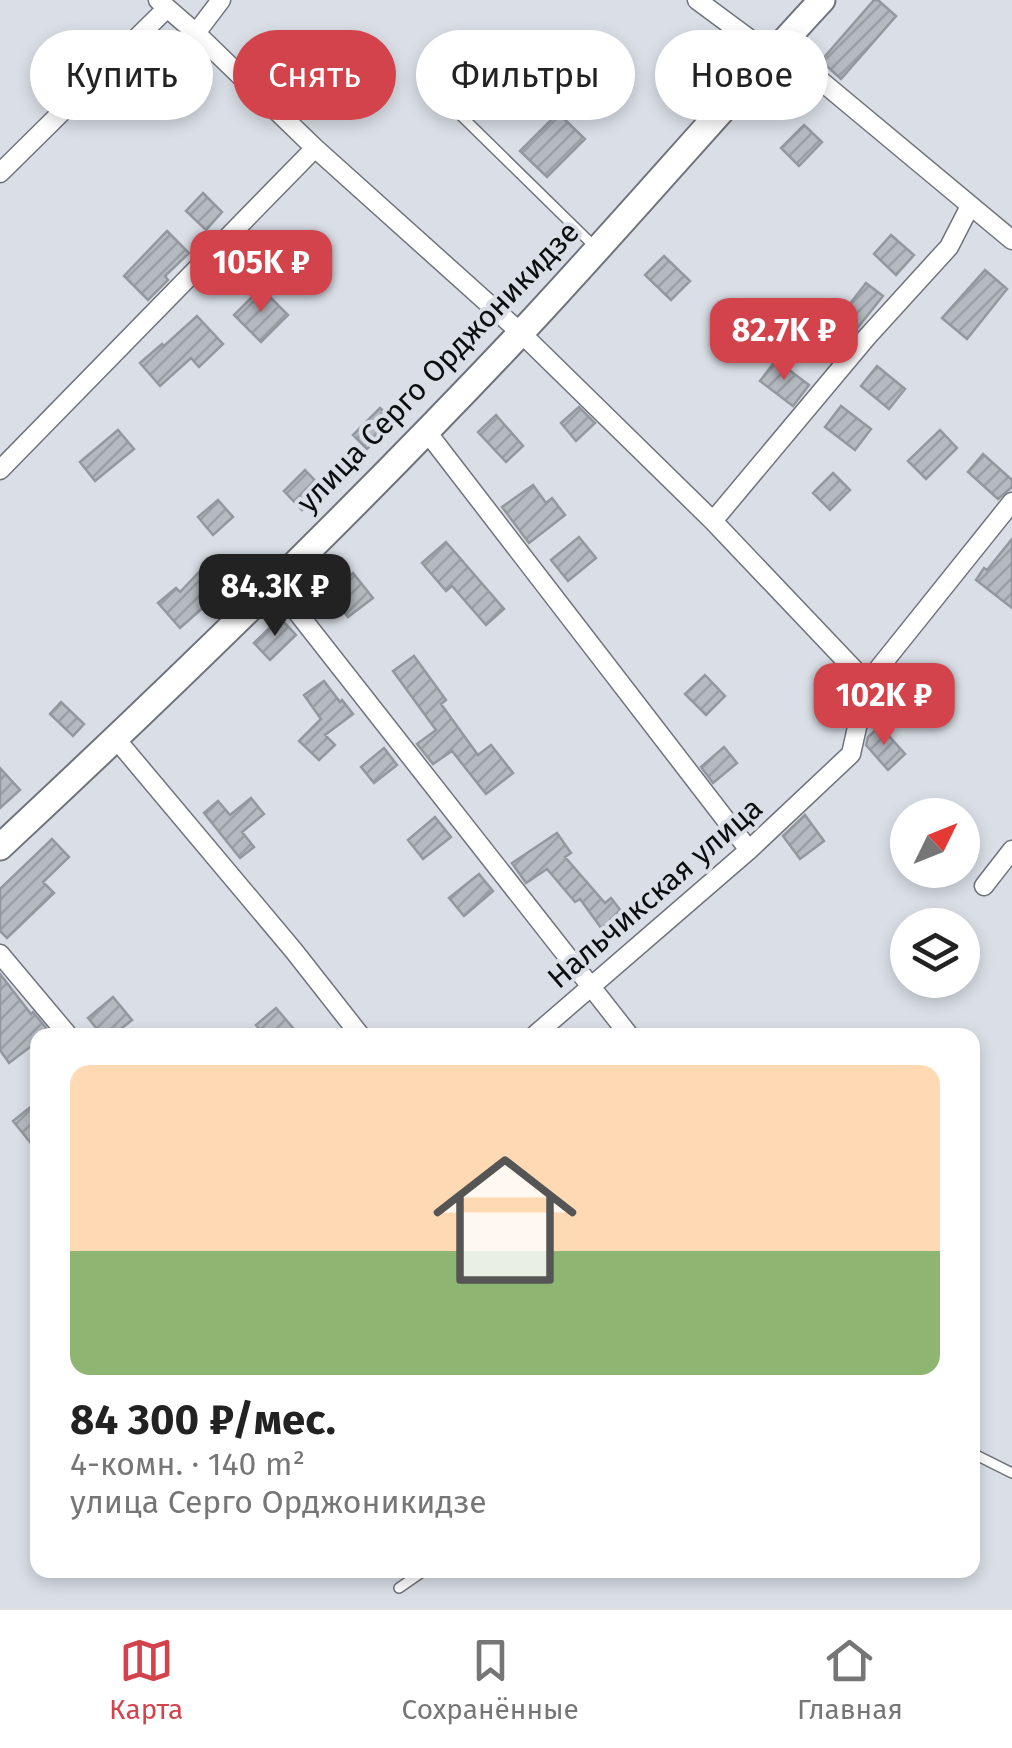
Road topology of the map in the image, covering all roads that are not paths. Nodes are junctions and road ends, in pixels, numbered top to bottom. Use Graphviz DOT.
graph roads {
  1 [pos="220,0"];
  2 [pos="697,0"];
  3 [pos="822,0"];
  4 [pos="162,4"];
  5 [pos="192,30"];
  6 [pos="198,30"];
  7 [pos="738,30"];
  8 [pos="794,30"];
  9 [pos="213,49"];
  10 [pos="828,87"];
  11 [pos="465,120"];
  12 [pos="712,120"];
  13 [pos="315,148"];
  14 [pos="0,173"];
  15 [pos="970,206"];
  16 [pos="1012,240"];
  17 [pos="596,249"];
  18 [pos="520,333"];
  19 [pos="427,432"];
  20 [pos="0,470"];
  21 [pos="1012,502"];
  22 [pos="714,521"];
  23 [pos="275,584"];
  24 [pos="867,682"];
  25 [pos="116,739"];
  26 [pos="0,847"];
  27 [pos="749,850"];
  28 [pos="1012,850"];
  29 [pos="984,886"];
  30 [pos="0,954"];
  31 [pos="590,986"];
  32 [pos="62,1028"];
  33 [pos="355,1028"];
  34 [pos="543,1028"];
  35 [pos="623,1028"];
  36 [pos="980,1457"];
  37 [pos="1012,1472"];
  38 [pos="413,1578"];
  39 [pos="399,1588"];
  1 -- 6 [label="street"];
  2 -- 7 [label="street"];
  3 -- 8 [label="street, улица Серго Орджоникидзе"];
  4 -- 5 [label="street"];
  4 -- 14 [label="street"];
  9 -- 13 [label="street"];
  10 -- 15 [label="street"];
  11 -- 17 [label="lane"];
  12 -- 17 [label="street, улица Серго Орджоникидзе"];
  13 -- 18 [label="street"];
  13 -- 20 [label="street"];
  15 -- 16 [label="street"];
  15 -- 22 [label="street"];
  17 -- 18 [label="street, улица Серго Орджоникидзе"];
  18 -- 19 [label="street, улица Серго Орджоникидзе"];
  18 -- 22 [label="street"];
  19 -- 23 [label="street, улица Серго Орджоникидзе"];
  19 -- 27 [label="street"];
  21 -- 24 [label="street, Нальчикская улица"];
  22 -- 24 [label="street"];
  23 -- 25 [label="street, улица Серго Орджоникидзе"];
  23 -- 31 [label="street"];
  24 -- 27 [label="street, Нальчикская улица"];
  25 -- 26 [label="street, улица Серго Орджоникидзе"];
  25 -- 33 [label="street"];
  27 -- 31 [label="street, Нальчикская улица"];
  28 -- 29 [label="street"];
  30 -- 32 [label="street"];
  31 -- 34 [label="street, Нальчикская улица"];
  31 -- 35 [label="street"];
  36 -- 37 [label="lane"];
  38 -- 39 [label="lane"];
}
